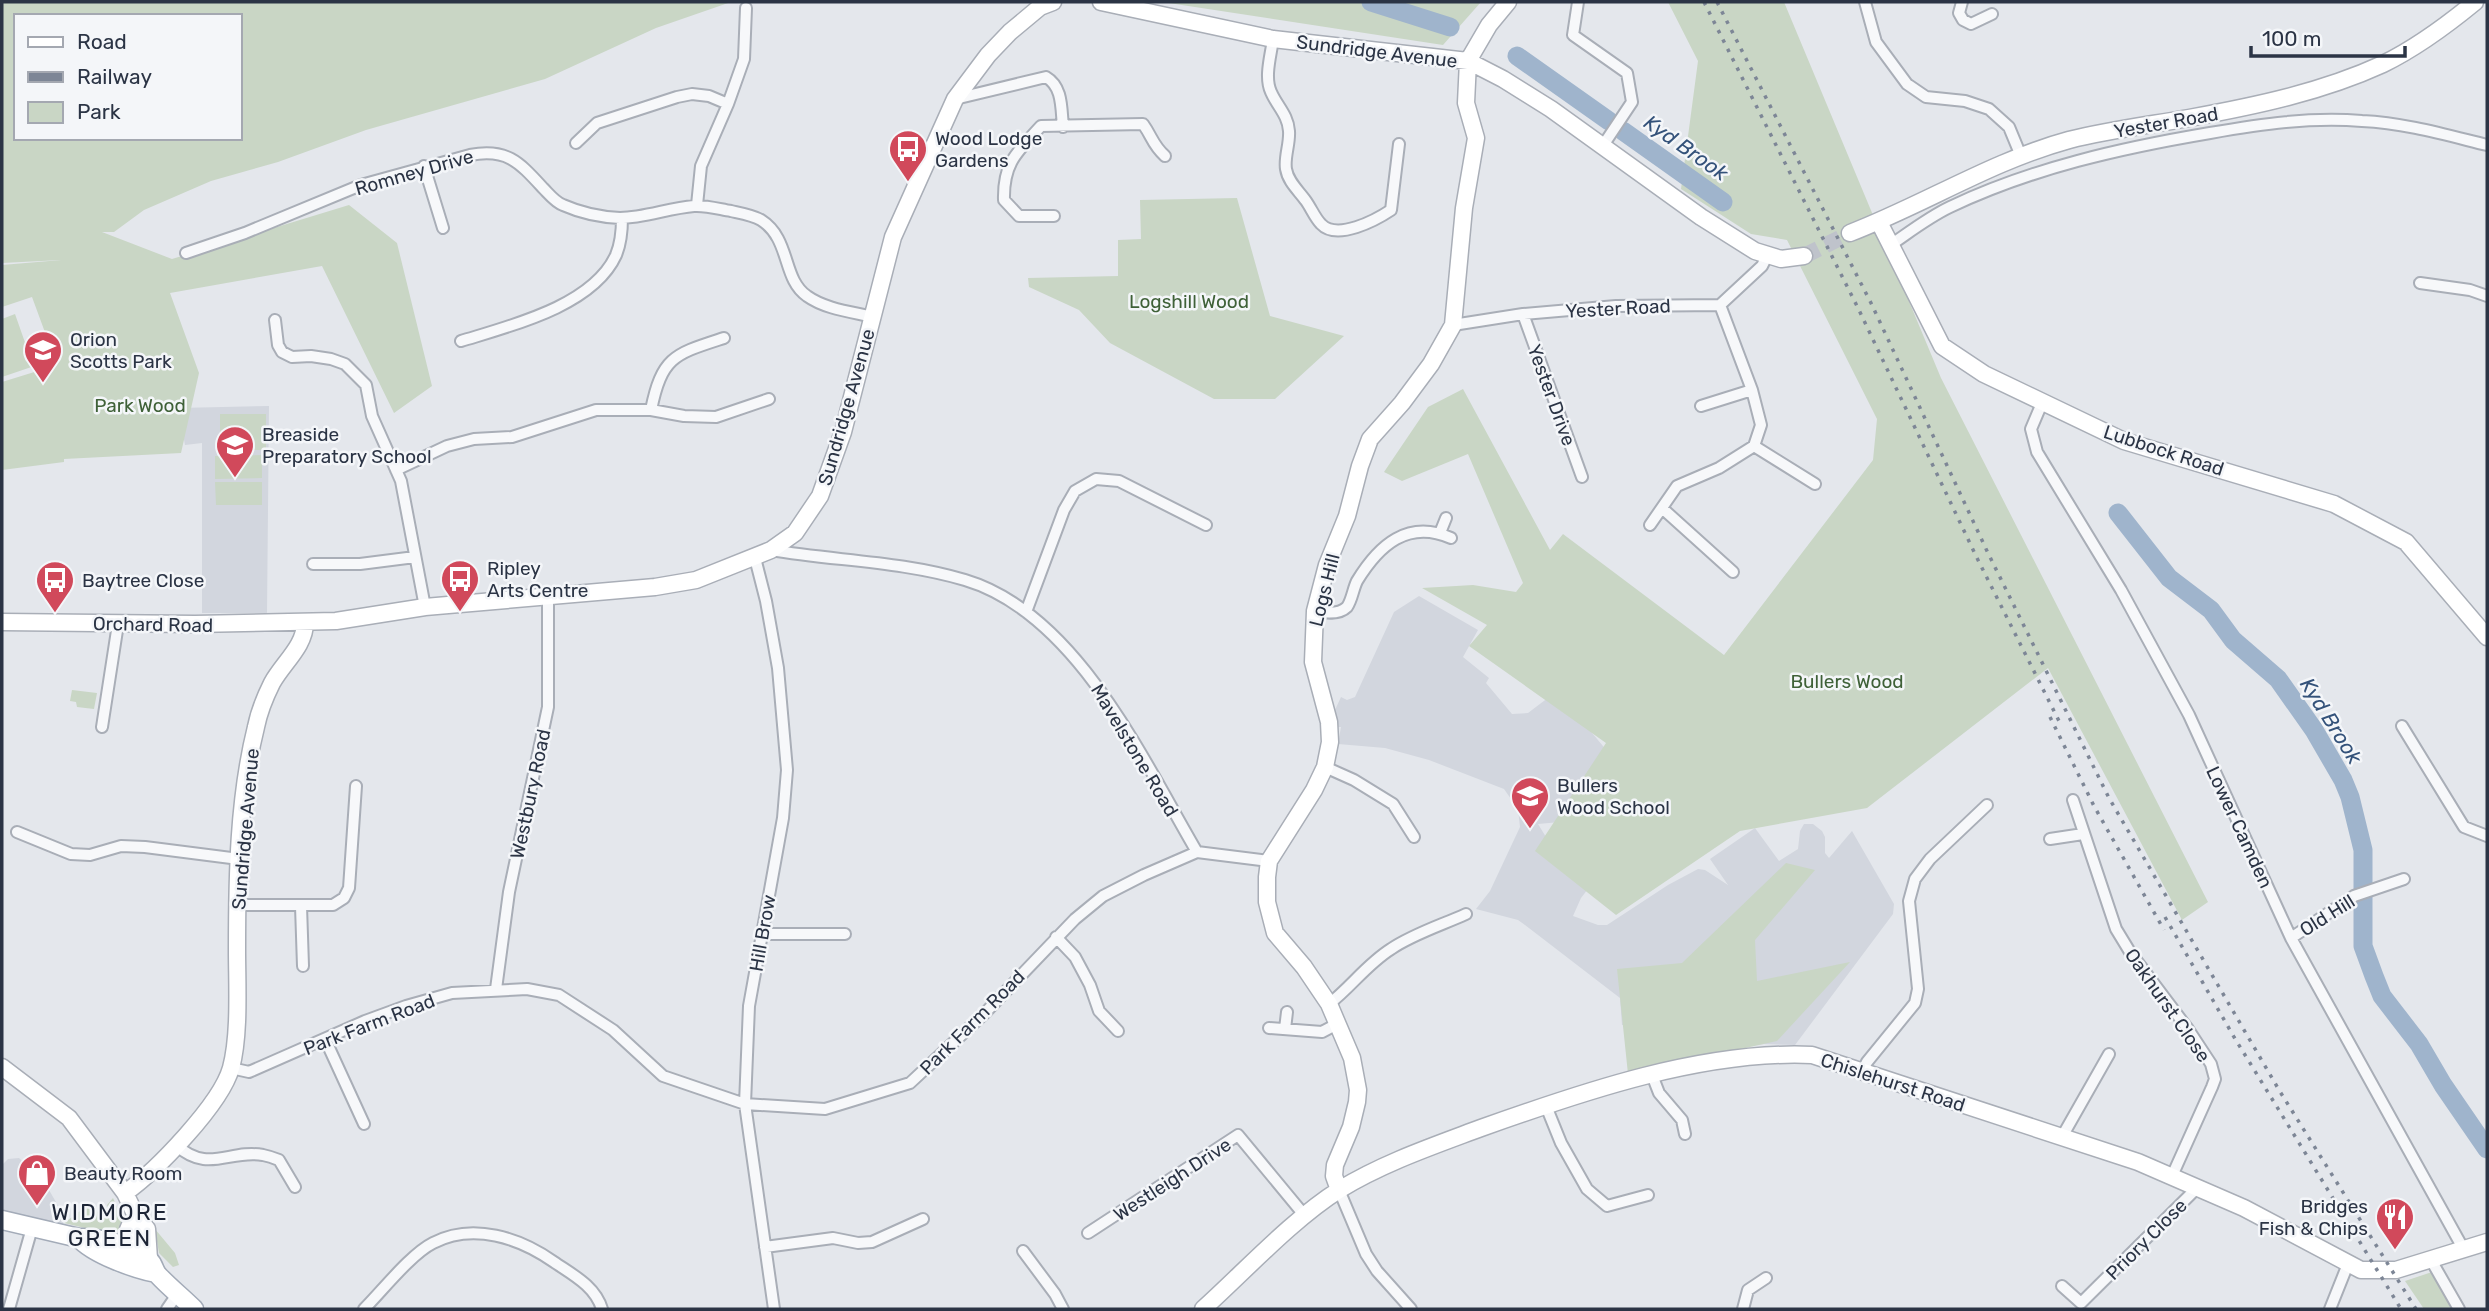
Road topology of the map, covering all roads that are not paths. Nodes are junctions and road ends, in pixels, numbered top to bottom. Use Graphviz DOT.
graph roads {
  1 [pos="1054,2"];
  2 [pos="1101,2"];
  3 [pos="1508,2"];
  4 [pos="1578,2"];
  5 [pos="1865,2"];
  6 [pos="1962,2"];
  7 [pos="2475,2"];
  8 [pos="746,8"];
  9 [pos="1992,14"];
  10 [pos="1273,39"];
  11 [pos="1468,61"];
  12 [pos="955,99"];
  13 [pos="728,104"];
  14 [pos="1063,127"];
  15 [pos="576,143"];
  16 [pos="1398,144"];
  17 [pos="2487,145"];
  18 [pos="1602,147"];
  19 [pos="1165,156"];
  20 [pos="2021,156"];
  21 [pos="424,166"];
  22 [pos="697,205"];
  23 [pos="1054,216"];
  24 [pos="622,218"];
  25 [pos="1879,222"];
  26 [pos="443,228"];
  27 [pos="1850,233"];
  28 [pos="1892,244"];
  29 [pos="186,253"];
  30 [pos="1767,256"];
  31 [pos="1804,256"];
  32 [pos="2420,284"];
  33 [pos="2487,296"];
  34 [pos="1720,305"];
  35 [pos="1523,314"];
  36 [pos="873,317"];
  37 [pos="275,320"];
  38 [pos="1453,326"];
  39 [pos="724,338"];
  40 [pos="461,341"];
  41 [pos="1752,390"];
  42 [pos="769,399"];
  43 [pos="2042,403"];
  44 [pos="1701,406"];
  45 [pos="651,410"];
  46 [pos="1754,446"];
  47 [pos="396,470"];
  48 [pos="1582,477"];
  49 [pos="1815,484"];
  50 [pos="1662,508"];
  51 [pos="1446,518"];
  52 [pos="1206,525"];
  53 [pos="1650,525"];
  54 [pos="794,533"];
  55 [pos="771,550"];
  56 [pos="800,555"];
  57 [pos="415,557"];
  58 [pos="755,558"];
  59 [pos="313,564"];
  60 [pos="1732,572"];
  61 [pos="548,597"];
  62 [pos="425,607"];
  63 [pos="1315,611"];
  64 [pos="1026,612"];
  65 [pos="2,622"];
  66 [pos="305,623"];
  67 [pos="118,624"];
  68 [pos="2487,637"];
  69 [pos="2402,726"];
  70 [pos="102,727"];
  71 [pos="1325,767"];
  72 [pos="356,786"];
  73 [pos="2073,800"];
  74 [pos="1987,805"];
  75 [pos="17,832"];
  76 [pos="2083,834"];
  77 [pos="2487,836"];
  78 [pos="1414,837"];
  79 [pos="2050,839"];
  80 [pos="1197,852"];
  81 [pos="239,859"];
  82 [pos="1269,861"];
  83 [pos="2404,879"];
  84 [pos="237,905"];
  85 [pos="302,906"];
  86 [pos="1466,914"];
  87 [pos="762,934"];
  88 [pos="845,934"];
  89 [pos="1056,937"];
  90 [pos="2291,938"];
  91 [pos="303,966"];
  92 [pos="496,989"];
  93 [pos="1329,1004"];
  94 [pos="1287,1012"];
  95 [pos="1339,1023"];
  96 [pos="1269,1028"];
  97 [pos="1285,1029"];
  98 [pos="1118,1031"];
  99 [pos="325,1039"];
  100 [pos="2109,1054"];
  101 [pos="2,1067"];
  102 [pos="231,1068"];
  103 [pos="1862,1072"];
  104 [pos="1652,1075"];
  105 [pos="745,1104"];
  106 [pos="1546,1105"];
  107 [pos="365,1124"];
  108 [pos="1685,1134"];
  109 [pos="2063,1135"];
  110 [pos="176,1145"];
  111 [pos="2172,1176"];
  112 [pos="295,1187"];
  113 [pos="2198,1187"];
  114 [pos="1339,1190"];
  115 [pos="125,1193"];
  116 [pos="1648,1195"];
  117 [pos="1305,1216"];
  118 [pos="138,1219"];
  119 [pos="923,1219"];
  120 [pos="2,1220"];
  121 [pos="32,1228"];
  122 [pos="1088,1233"];
  123 [pos="2487,1242"];
  124 [pos="765,1247"];
  125 [pos="2464,1250"];
  126 [pos="1023,1251"];
  127 [pos="123,1254"];
  128 [pos="2431,1260"];
  129 [pos="2348,1264"];
  130 [pos="152,1266"];
  131 [pos="1766,1278"];
  132 [pos="2062,1286"];
  133 [pos="178,1293"];
  134 [pos="2332,1304"];
  135 [pos="9,1309"];
  136 [pos="167,1309"];
  137 [pos="194,1309"];
  138 [pos="364,1309"];
  139 [pos="602,1309"];
  140 [pos="774,1309"];
  141 [pos="1063,1309"];
  142 [pos="1203,1309"];
  143 [pos="1410,1309"];
  144 [pos="1742,1309"];
  145 [pos="2343,1309"];
  146 [pos="2459,1309"];
  1 -- 12 [label="street, Sundridge Avenue"];
  2 -- 10 [label="street, Sundridge Avenue"];
  3 -- 11 [label="street"];
  4 -- 18 [label="street"];
  5 -- 20 [label="street"];
  6 -- 9 [label="street"];
  7 -- 20 [label="street, Yester Road"];
  8 -- 13 [label="street"];
  10 -- 11 [label="street, Sundridge Avenue"];
  10 -- 16 [label="street"];
  11 -- 18 [label="street, Sundridge Avenue"];
  11 -- 38 [label="street, Logs Hill"];
  12 -- 14 [label="street"];
  12 -- 36 [label="street, Sundridge Avenue"];
  13 -- 15 [label="street"];
  13 -- 22 [label="street"];
  14 -- 19 [label="street"];
  14 -- 23 [label="street"];
  17 -- 28 [label="street"];
  18 -- 30 [label="street, Sundridge Avenue"];
  20 -- 25 [label="street, Yester Road"];
  21 -- 24 [label="street, Romney Drive"];
  21 -- 26 [label="street"];
  21 -- 29 [label="street, Romney Drive"];
  22 -- 24 [label="street, Romney Drive"];
  22 -- 36 [label="street, Romney Drive"];
  24 -- 40 [label="street"];
  25 -- 27 [label="street, Yester Road"];
  25 -- 28 [label="street, Lubbock Road"];
  28 -- 43 [label="street, Lubbock Road"];
  30 -- 31 [label="street"];
  30 -- 34 [label="street"];
  32 -- 33 [label="street"];
  34 -- 35 [label="street, Yester Road"];
  34 -- 41 [label="street"];
  35 -- 38 [label="street, Yester Road"];
  35 -- 48 [label="street, Yester Drive"];
  36 -- 54 [label="street, Sundridge Avenue"];
  37 -- 47 [label="street"];
  38 -- 63 [label="street, Logs Hill"];
  39 -- 45 [label="street"];
  41 -- 44 [label="street"];
  41 -- 46 [label="street"];
  42 -- 45 [label="street"];
  43 -- 68 [label="street, Lubbock Road"];
  43 -- 90 [label="street, Lower Camden"];
  45 -- 47 [label="street"];
  46 -- 49 [label="street"];
  46 -- 50 [label="street"];
  47 -- 57 [label="street"];
  50 -- 53 [label="street"];
  50 -- 60 [label="street"];
  51 -- 63 [label="street"];
  52 -- 64 [label="street"];
  54 -- 55 [label="street, Sundridge Avenue"];
  54 -- 56 [label="street"];
  55 -- 56 [label="street, Mavelstone Road"];
  55 -- 58 [label="street, Sundridge Avenue"];
  56 -- 64 [label="street, Mavelstone Road"];
  57 -- 59 [label="street"];
  57 -- 62 [label="street"];
  58 -- 61 [label="street, Sundridge Avenue"];
  58 -- 87 [label="street, Hill Brow"];
  61 -- 62 [label="street, Sundridge Avenue"];
  61 -- 92 [label="street, Westbury Road"];
  62 -- 66 [label="street, Sundridge Avenue"];
  63 -- 71 [label="street, Logs Hill"];
  64 -- 80 [label="street, Mavelstone Road"];
  65 -- 67 [label="street, Orchard Road"];
  66 -- 67 [label="street, Orchard Road"];
  66 -- 81 [label="street, Sundridge Avenue"];
  67 -- 70 [label="street"];
  69 -- 77 [label="street"];
  71 -- 78 [label="street"];
  71 -- 82 [label="street, Logs Hill"];
  72 -- 85 [label="street"];
  73 -- 76 [label="street, Oakhurst Close"];
  74 -- 103 [label="street"];
  75 -- 81 [label="street"];
  76 -- 79 [label="street"];
  76 -- 111 [label="street, Oakhurst Close"];
  80 -- 82 [label="street"];
  80 -- 89 [label="street, Park Farm Road"];
  81 -- 84 [label="street, Sundridge Avenue"];
  82 -- 93 [label="street, Logs Hill"];
  83 -- 90 [label="street, Old Hill"];
  84 -- 85 [label="street"];
  84 -- 102 [label="street, Sundridge Avenue"];
  85 -- 91 [label="street"];
  86 -- 93 [label="street"];
  87 -- 88 [label="street"];
  87 -- 105 [label="street, Hill Brow"];
  89 -- 98 [label="street"];
  89 -- 105 [label="street, Park Farm Road"];
  90 -- 125 [label="street, Lower Camden"];
  92 -- 99 [label="street, Park Farm Road"];
  92 -- 105 [label="street, Park Farm Road"];
  93 -- 95 [label="street, Logs Hill"];
  94 -- 97 [label="street"];
  95 -- 97 [label="street"];
  95 -- 114 [label="street, Logs Hill"];
  96 -- 97 [label="street"];
  99 -- 102 [label="street, Park Farm Road"];
  99 -- 107 [label="street"];
  100 -- 109 [label="street"];
  101 -- 115 [label="street"];
  102 -- 110 [label="street, Sundridge Avenue"];
  103 -- 104 [label="street, Chislehurst Road"];
  103 -- 109 [label="street, Chislehurst Road"];
  104 -- 106 [label="street, Chislehurst Road"];
  104 -- 108 [label="street"];
  105 -- 124 [label="street, Hill Brow"];
  106 -- 114 [label="street, Chislehurst Road"];
  106 -- 116 [label="street"];
  109 -- 111 [label="street, Chislehurst Road"];
  110 -- 112 [label="street"];
  110 -- 115 [label="street, Sundridge Avenue"];
  111 -- 113 [label="street, Chislehurst Road"];
  113 -- 129 [label="street, Chislehurst Road"];
  113 -- 132 [label="street, Priory Close"];
  114 -- 117 [label="street, Chislehurst Road"];
  114 -- 143 [label="street"];
  115 -- 118 [label="street"];
  117 -- 122 [label="street, Westleigh Drive"];
  117 -- 142 [label="street, Chislehurst Road"];
  118 -- 127 [label="street"];
  118 -- 130 [label="street"];
  119 -- 124 [label="street"];
  120 -- 121 [label="main road"];
  121 -- 127 [label="main road"];
  121 -- 135 [label="street"];
  123 -- 125 [label="street, Chislehurst Road"];
  124 -- 140 [label="street, Hill Brow"];
  125 -- 128 [label="street, Chislehurst Road"];
  126 -- 141 [label="street"];
  127 -- 130 [label="main road"];
  128 -- 129 [label="street, Chislehurst Road"];
  128 -- 146 [label="street"];
  129 -- 134 [label="street"];
  130 -- 133 [label="main road"];
  131 -- 144 [label="street"];
  133 -- 136 [label="street"];
  133 -- 137 [label="main road"];
  134 -- 145 [label="street"];
  138 -- 139 [label="street"];
}
